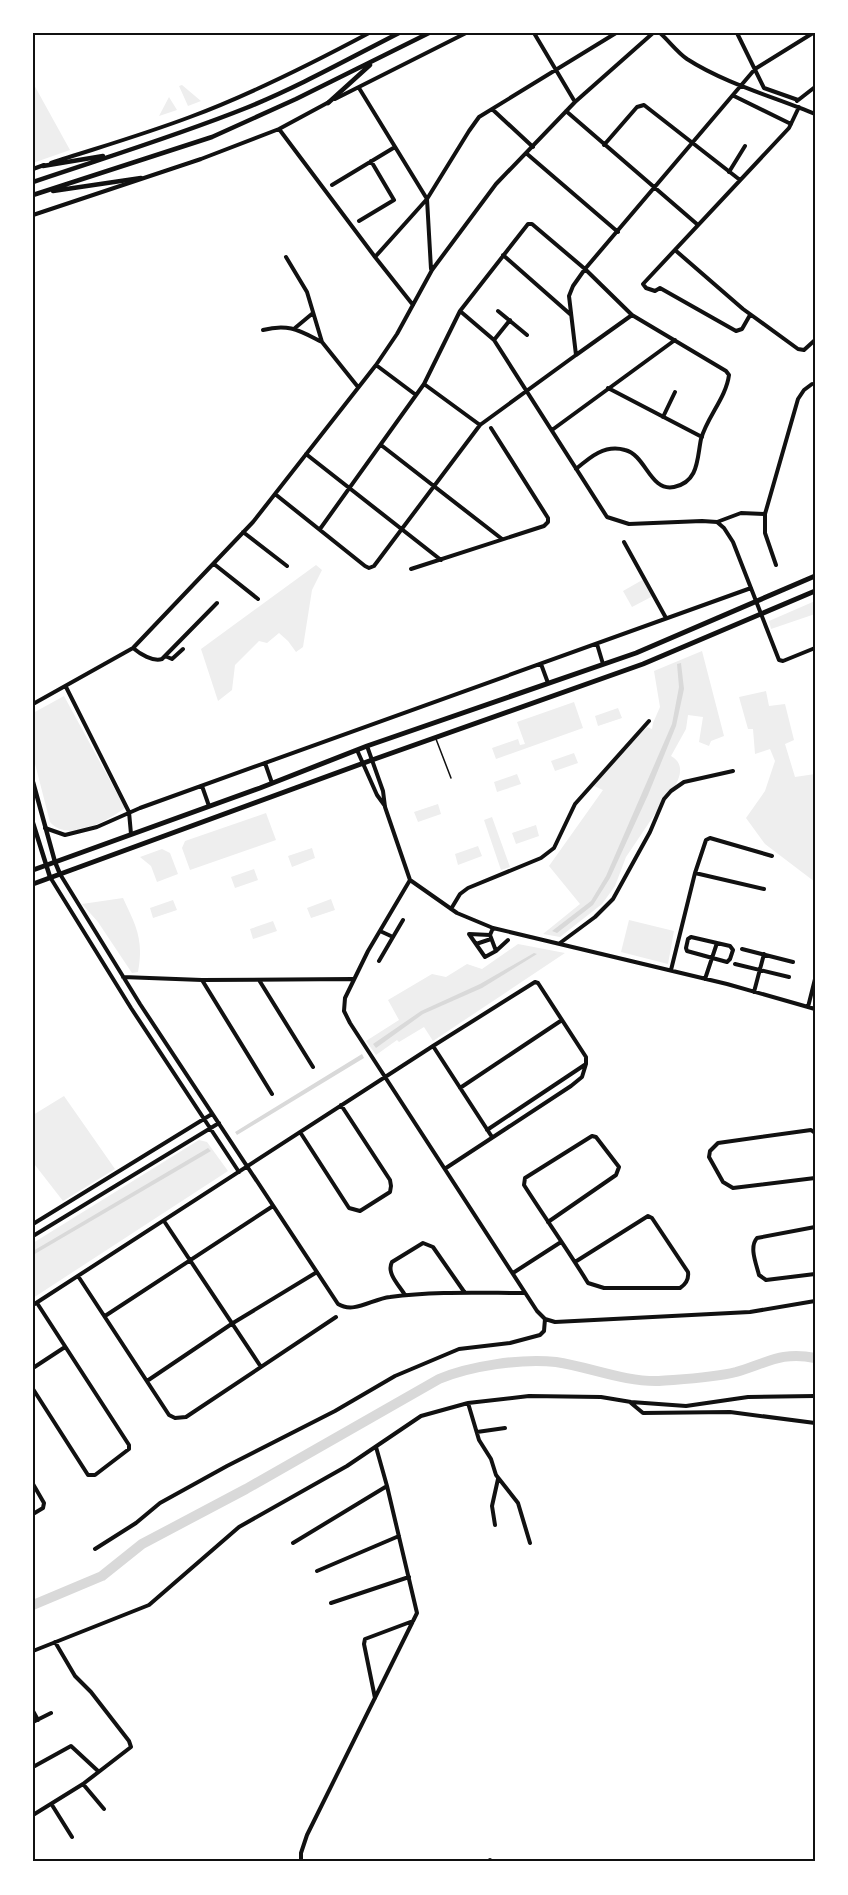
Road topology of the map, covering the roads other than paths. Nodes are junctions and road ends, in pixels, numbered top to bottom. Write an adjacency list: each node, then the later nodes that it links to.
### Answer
1 (369, 33): 38 (street)
2 (392, 33): 12 (street)
3 (399, 33): 12 (street)
4 (429, 33): 13 (street)
5 (466, 33): 18 (street)
6 (534, 33): 15 (street)
7 (616, 33): 15 (street)
8 (653, 33): 21 (street)
9 (660, 33): 16 (street)
10 (737, 33): 14 (street)
11 (813, 33): 14 (street)
12 (381, 42): 36 (street)
13 (378, 58): 22 (street); 46 (street)
14 (755, 69): 16 (street); 20 (street)
15 (555, 72): 21 (street); 25 (street)
16 (743, 86): 19 (street); 23 (street)
17 (815, 87): 20 (street)
18 (359, 88): 22 (street); 33 (street)
19 (734, 96): 28 (street); 30 (street)
20 (798, 100): 23 (street)
21 (575, 102): 26 (street)
22 (328, 103): 29 (street)
23 (792, 105): 24 (street)
24 (799, 107): 27 (street); 28 (street)
25 (492, 109): 34 (street); 48 (street)
26 (566, 111): 31 (street); 34 (street)
27 (815, 114)
28 (791, 124): 42 (street)
29 (279, 129): 41 (street); 56 (street)
30 (692, 143): 31 (street); 40 (street); 45 (street)
31 (604, 145): 45 (street)
32 (745, 146): 40 (street)
33 (395, 147): 37 (street); 48 (street)
34 (532, 147): 35 (street)
35 (526, 153): 52 (street); 58 (street)
36 (117, 154): 38 (street); 43 (street)
37 (371, 161): 44 (street); 50 (street)
38 (43, 166): 39 (street)
39 (33, 169)
40 (729, 172): 42 (street)
41 (141, 178): 46 (street); 49 (street)
42 (740, 180): 51 (street)
43 (33, 182)
44 (332, 184)
45 (654, 187): 51 (street); 52 (street)
46 (42, 192): 47 (street)
47 (33, 195)
48 (428, 199): 56 (street); 58 (street)
49 (33, 215)
50 (359, 221)
51 (698, 225): 53 (street)
52 (618, 232): 57 (street)
53 (675, 250): 65 (street); 65 (street)
54 (503, 255): 57 (street); 60 (street); 63 (street)
55 (286, 257): 62 (street)
56 (375, 257): 59 (street)
57 (585, 269): 63 (street); 64 (street)
58 (432, 270): 59 (street)
59 (413, 305): 75 (street)
60 (460, 311): 70 (street); 76 (street)
61 (498, 311): 66 (street)
62 (314, 314): 67 (street); 73 (street)
63 (571, 315): 74 (street)
64 (632, 315): 71 (street); 74 (street)
65 (750, 315): 72 (street)
66 (510, 320): 69 (street); 70 (street)
67 (295, 328): 68 (street); 73 (street)
68 (264, 330)
69 (527, 335)
70 (494, 340): 80 (street)
71 (675, 340): 79 (street); 87 (street)
72 (815, 340)
73 (322, 342): 78 (street)
74 (576, 355): 80 (street)
75 (376, 365): 78 (street); 82 (street)
76 (424, 384): 82 (street); 84 (street)
77 (812, 384): 94 (street)
78 (358, 387): 89 (street)
79 (609, 388): 83 (street); 86 (street)
80 (526, 390): 84 (street); 86 (street)
81 (675, 392): 83 (street)
82 (417, 395): 88 (street)
83 (663, 417): 87 (street)
84 (480, 425): 91 (street)
85 (491, 428): 99 (street)
86 (551, 430): 90 (street)
87 (702, 437): 90 (street)
88 (381, 445): 91 (street); 92 (street)
89 (306, 454): 92 (street); 93 (street)
90 (576, 469): 95 (street)
91 (434, 485): 97 (street); 99 (street)
92 (349, 489): 96 (street); 97 (street)
93 (275, 494): 96 (street); 98 (street)
94 (765, 514): 95 (street); 104 (street)
95 (717, 522): 107 (street)
96 (320, 529): 97 (street)
97 (401, 529): 101 (street)
98 (243, 532): 102 (street); 103 (street)
99 (502, 540): 101 (street)
100 (624, 542): 113 (street)
101 (441, 560): 105 (street)
102 (214, 564): 109 (street); 115 (street)
103 (287, 566)
104 (776, 566)
105 (411, 569)
106 (815, 576): 110 (main road)
107 (751, 588): 110 (street); 113 (street)
108 (815, 591): 112 (main road)
109 (258, 599)
110 (756, 602): 112 (street); 120 (main road)
111 (217, 603): 118 (street)
112 (762, 615): 116 (street); 125 (main road)
113 (666, 618): 114 (street)
114 (597, 644): 119 (street); 120 (street)
115 (133, 648): 118 (street); 122 (street)
116 (815, 648)
117 (183, 649): 118 (street)
118 (165, 656)
119 (541, 664): 121 (street); 129 (street)
120 (603, 664): 121 (main road)
121 (548, 683): 126 (main road)
122 (66, 687): 123 (street); 138 (street)
123 (33, 704)
124 (649, 721): 152 (street)
125 (435, 738): 128 (main road); 132 (lane)
126 (367, 746): 127 (main road); 128 (street)
127 (357, 750): 130 (street); 134 (main road)
128 (372, 760): 130 (main road); 137 (street)
129 (265, 763): 134 (street); 135 (street)
130 (363, 763): 137 (street); 147 (main road)
131 (733, 771): 161 (street)
132 (451, 778)
133 (33, 782): 140 (street)
134 (272, 783): 136 (main road)
135 (202, 786): 136 (street); 138 (street)
136 (209, 806): 141 (main road)
137 (385, 807): 149 (street)
138 (129, 812): 140 (street); 141 (street)
139 (33, 823): 144 (street)
140 (45, 828): 143 (street)
141 (131, 834): 143 (main road)
142 (772, 856): 146 (street)
143 (55, 862): 144 (main road); 147 (street)
144 (45, 866): 145 (main road); 148 (street)
145 (33, 870)
146 (695, 873): 151 (street); 169 (street)
147 (60, 874): 148 (main road); 171 (street)
148 (50, 878): 150 (main road); 190 (street)
149 (411, 880): 152 (street); 155 (street)
150 (33, 884)
151 (764, 890)
152 (451, 909): 154 (street)
153 (403, 921): 156 (street)
154 (493, 928): 157 (street); 161 (street)
155 (380, 931): 156 (street); 173 (street)
156 (393, 937): 166 (street)
157 (490, 937): 160 (street); 160 (street); 163 (street)
158 (508, 940): 163 (street)
159 (717, 943): 165 (street); 165 (street); 165 (street)
160 (476, 944): 163 (street)
161 (560, 944): 169 (street)
162 (742, 949): 164 (street)
163 (496, 951)
164 (764, 954): 167 (street); 170 (street)
165 (712, 957): 174 (street)
166 (379, 961)
167 (793, 962)
168 (735, 964): 170 (street)
169 (671, 970): 174 (street)
170 (760, 970): 172 (street); 178 (street)
171 (122, 977): 176 (street); 189 (street)
172 (789, 977)
173 (353, 979): 177 (street); 185 (street)
174 (705, 979): 178 (street)
175 (815, 979): 179 (street)
176 (202, 980): 177 (street); 187 (street)
177 (259, 980): 184 (street)
178 (754, 992): 179 (street)
179 (808, 1007): 180 (street)
180 (815, 1009)
181 (562, 1020): 182 (street); 183 (street); 186 (street)
182 (433, 1046): 185 (street); 186 (street)
183 (586, 1064): 193 (street); 196 (street)
184 (313, 1067)
185 (385, 1077): 188 (street); 198 (street)
186 (460, 1088): 193 (street)
187 (272, 1094)
188 (341, 1105): 194 (street); 194 (street)
189 (212, 1114): 190 (street); 191 (street)
190 (204, 1118): 192 (street); 204 (street)
191 (219, 1123): 192 (street); 197 (street)
192 (210, 1128): 199 (street); 206 (street)
193 (488, 1130): 196 (street)
194 (300, 1132): 197 (street)
195 (815, 1133): 200 (street)
196 (492, 1137): 198 (street)
197 (247, 1167): 199 (street); 201 (street)
198 (446, 1168): 211 (street)
199 (238, 1172): 202 (street)
200 (815, 1178)
201 (273, 1206): 208 (street); 210 (street)
202 (164, 1221): 208 (street); 213 (street)
203 (548, 1222): 203 (street); 207 (street)
204 (33, 1224)
205 (815, 1227): 212 (street)
206 (33, 1236)
207 (561, 1242): 209 (street); 211 (street)
208 (191, 1259): 219 (street); 222 (street)
209 (575, 1262): 209 (street)
210 (317, 1272): 216 (street); 222 (street)
211 (513, 1273): 215 (street)
212 (815, 1274)
213 (78, 1276): 218 (street); 219 (street)
214 (465, 1293): 215 (street); 216 (street); 216 (street)
215 (526, 1293): 221 (street)
216 (405, 1295)
217 (815, 1301): 221 (street)
218 (35, 1304): 223 (street)
219 (105, 1316): 226 (street)
220 (336, 1317): 224 (street)
221 (545, 1319): 243 (street)
222 (233, 1323): 224 (street); 226 (street)
223 (65, 1347): 225 (street); 227 (street)
224 (261, 1367): 226 (street)
225 (33, 1368)
226 (147, 1381)
227 (33, 1389)
228 (815, 1396): 229 (street)
229 (631, 1402): 230 (street); 231 (street)
230 (468, 1403): 233 (street); 234 (street)
231 (815, 1422)
232 (505, 1428): 233 (street)
233 (477, 1432): 235 (street)
234 (376, 1447): 237 (street); 248 (street)
235 (498, 1478): 239 (street); 241 (street)
236 (33, 1484): 238 (street)
237 (387, 1486): 240 (street); 242 (street)
238 (33, 1514)
239 (495, 1525)
240 (399, 1536): 244 (street); 245 (street)
241 (530, 1543)
242 (293, 1544)
243 (95, 1550)
244 (317, 1571)
245 (410, 1577): 246 (street); 247 (street)
246 (331, 1603)
247 (414, 1620): 250 (street); 250 (street)
248 (55, 1642): 249 (street); 256 (street)
249 (33, 1651)
250 (376, 1698): 262 (street)
251 (33, 1711): 253 (street)
252 (51, 1713): 253 (street)
253 (38, 1719): 254 (street)
254 (33, 1722)
255 (33, 1767): 256 (street)
256 (98, 1771): 257 (street)
257 (83, 1784): 258 (street); 259 (street)
258 (52, 1805): 260 (street); 261 (street)
259 (104, 1809)
260 (33, 1815)
261 (72, 1838)
262 (301, 1862)

